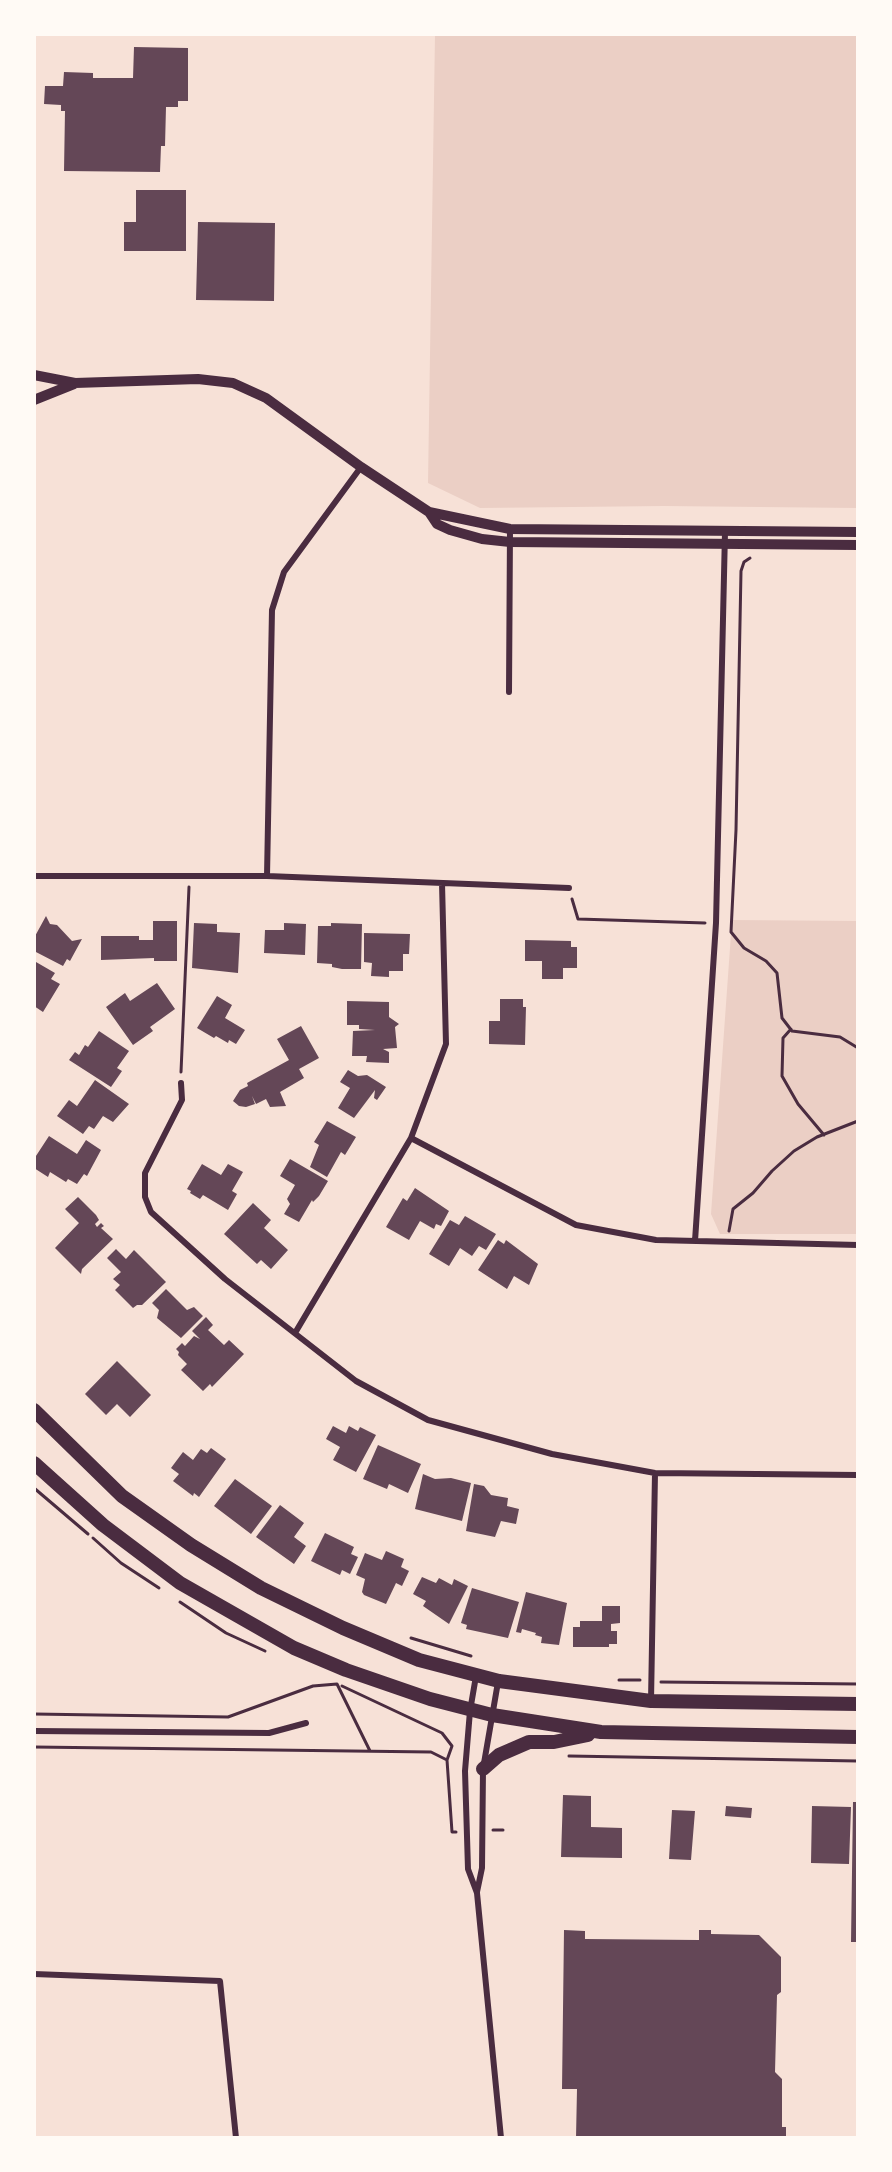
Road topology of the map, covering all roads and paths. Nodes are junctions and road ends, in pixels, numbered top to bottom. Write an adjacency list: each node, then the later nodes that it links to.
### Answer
1 (34, 375): 2 (street)
2 (75, 383): 3 (street); 4 (street)
3 (34, 400)
4 (361, 467): 5 (street); 16 (street)
5 (429, 512): 6 (street); 9 (street)
6 (510, 529): 7 (street); 9 (street)
7 (725, 532): 8 (street); 10 (street)
8 (858, 532)
9 (510, 542): 10 (street); 13 (street)
10 (725, 544): 11 (street); 19 (street)
11 (858, 545)
12 (753, 556): 20 (path)
13 (508, 692)
14 (34, 876): 15 (street)
15 (190, 876): 16 (street); 22 (path)
16 (267, 876): 17 (street)
17 (442, 883): 18 (street); 25 (street)
18 (569, 888): 19 (path)
19 (716, 923): 26 (street)
20 (791, 1029): 21 (path); 24 (path)
21 (858, 1048)
22 (181, 1083): 29 (street)
23 (858, 1121): 24 (path)
24 (824, 1135): 27 (path)
25 (411, 1138): 26 (street); 29 (street)
26 (695, 1241): 27 (street)
27 (729, 1242): 28 (street)
28 (858, 1245)
29 (295, 1334): 32 (street)
30 (37, 1418): 40 (main road)
31 (34, 1463): 49 (main road)
32 (655, 1473): 33 (street); 44 (street)
33 (858, 1475)
34 (34, 1488): 35 (path)
35 (159, 1588)
36 (178, 1601): 38 (path)
37 (400, 1635): 39 (path)
38 (266, 1651)
39 (478, 1658)
40 (476, 1676): 43 (main road); 49 (street)
41 (327, 1679): 45 (path)
42 (609, 1679): 44 (path)
43 (499, 1681): 47 (main road); 51 (street)
44 (652, 1682): 46 (path); 47 (street)
45 (337, 1684): 50 (path); 56 (path); 59 (path)
46 (858, 1684)
47 (651, 1701): 48 (main road)
48 (858, 1704)
49 (470, 1711): 51 (main road); 65 (street)
50 (34, 1714)
51 (492, 1715): 54 (main road); 63 (street)
52 (306, 1723): 53 (street)
53 (34, 1731)
54 (601, 1732): 57 (main road); 63 (main road)
55 (452, 1734): 56 (path)
56 (445, 1737): 61 (path)
57 (858, 1737)
58 (34, 1747): 59 (path)
59 (370, 1751): 61 (path)
60 (567, 1756): 62 (path)
61 (447, 1760): 64 (path)
62 (858, 1761)
63 (483, 1769): 65 (street)
64 (452, 1832)
65 (477, 1893): 68 (street)
66 (34, 1974): 67 (street)
67 (236, 2138)
68 (501, 2138)

